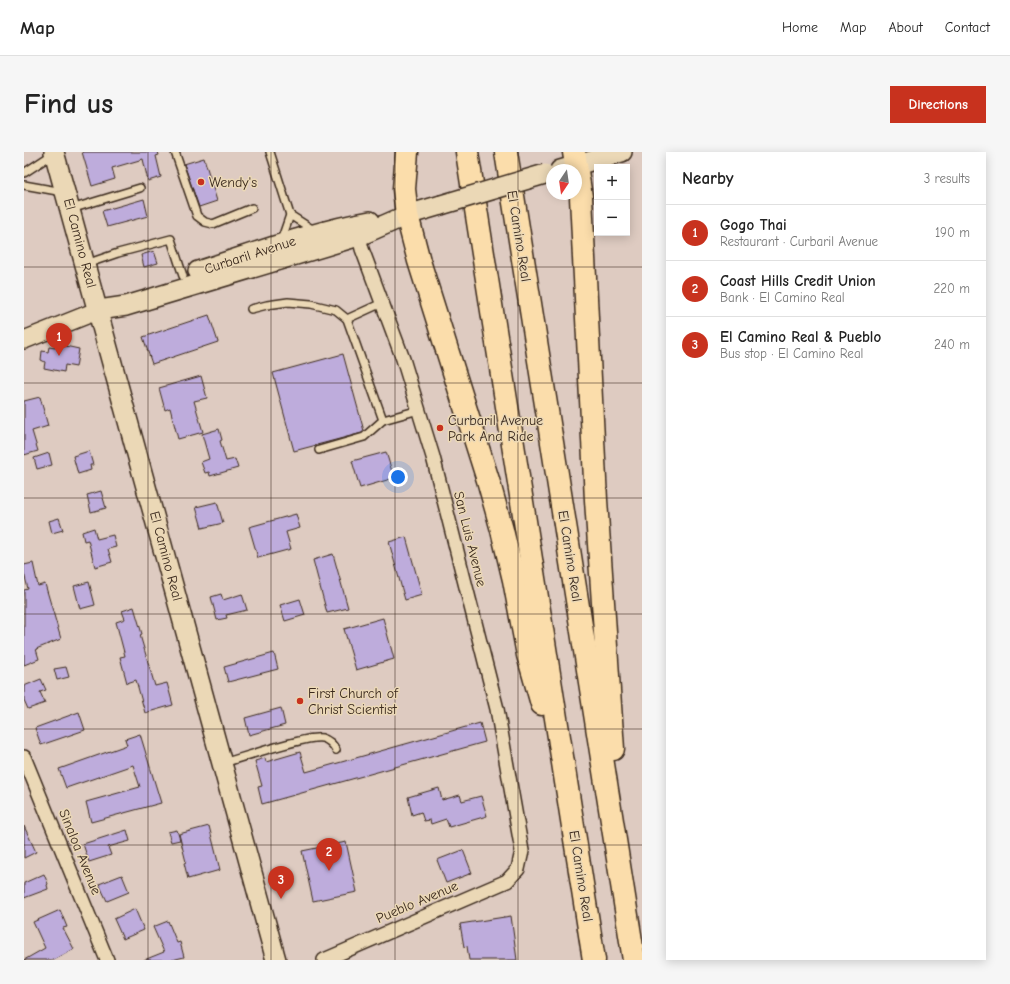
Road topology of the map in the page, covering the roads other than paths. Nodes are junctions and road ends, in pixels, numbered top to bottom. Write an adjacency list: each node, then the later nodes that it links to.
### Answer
1 (54, 152): 9 (lane); 14 (main road, El Camino Real)
2 (175, 152): 15 (lane)
3 (270, 152): 16 (lane)
4 (407, 152): 17 (highway)
5 (467, 152): 34 (highway, El Camino Real)
6 (506, 152): 36 (highway, El Camino Real)
7 (622, 152): 8 (main road, Curbaril Avenue)
8 (574, 164)
9 (24, 172)
10 (546, 172): 17 (main road, Curbaril Avenue, bridge)
11 (24, 185): 14 (lane)
12 (140, 188): 14 (lane)
13 (581, 200): 36 (highway)
14 (68, 201): 21 (main road, El Camino Real)
15 (252, 208)
16 (290, 215): 19 (lane); 20 (lane)
17 (407, 215): 18 (main road, Curbaril Avenue); 34 (highway)
18 (357, 230): 19 (main road, Curbaril Avenue); 23 (street, San Luis Avenue); 25 (main road, Curbaril Avenue)
19 (318, 234): 20 (main road, Curbaril Avenue)
20 (280, 245): 22 (main road, Curbaril Avenue)
21 (86, 264): 22 (lane); 25 (main road, El Camino Real)
22 (183, 276): 25 (main road, Curbaril Avenue)
23 (382, 303): 26 (lane); 28 (street, San Luis Avenue)
24 (251, 309): 26 (lane)
25 (99, 310): 27 (street, Curbaril Avenue); 33 (main road, El Camino Real)
26 (347, 319): 29 (lane)
27 (24, 340)
28 (419, 410): 29 (lane); 35 (street, San Luis Avenue)
29 (383, 420): 30 (lane)
30 (319, 450)
31 (336, 750): 33 (lane)
32 (24, 757): 37 (street, Sinaloa Avenue)
33 (223, 764): 38 (main road, El Camino Real)
34 (568, 795): 40 (highway, El Camino Real)
35 (518, 869): 39 (street, Pueblo Avenue)
36 (622, 886): 41 (highway, El Camino Real)
37 (107, 960)
38 (276, 960)
39 (324, 960)
40 (594, 960)
41 (634, 960)

